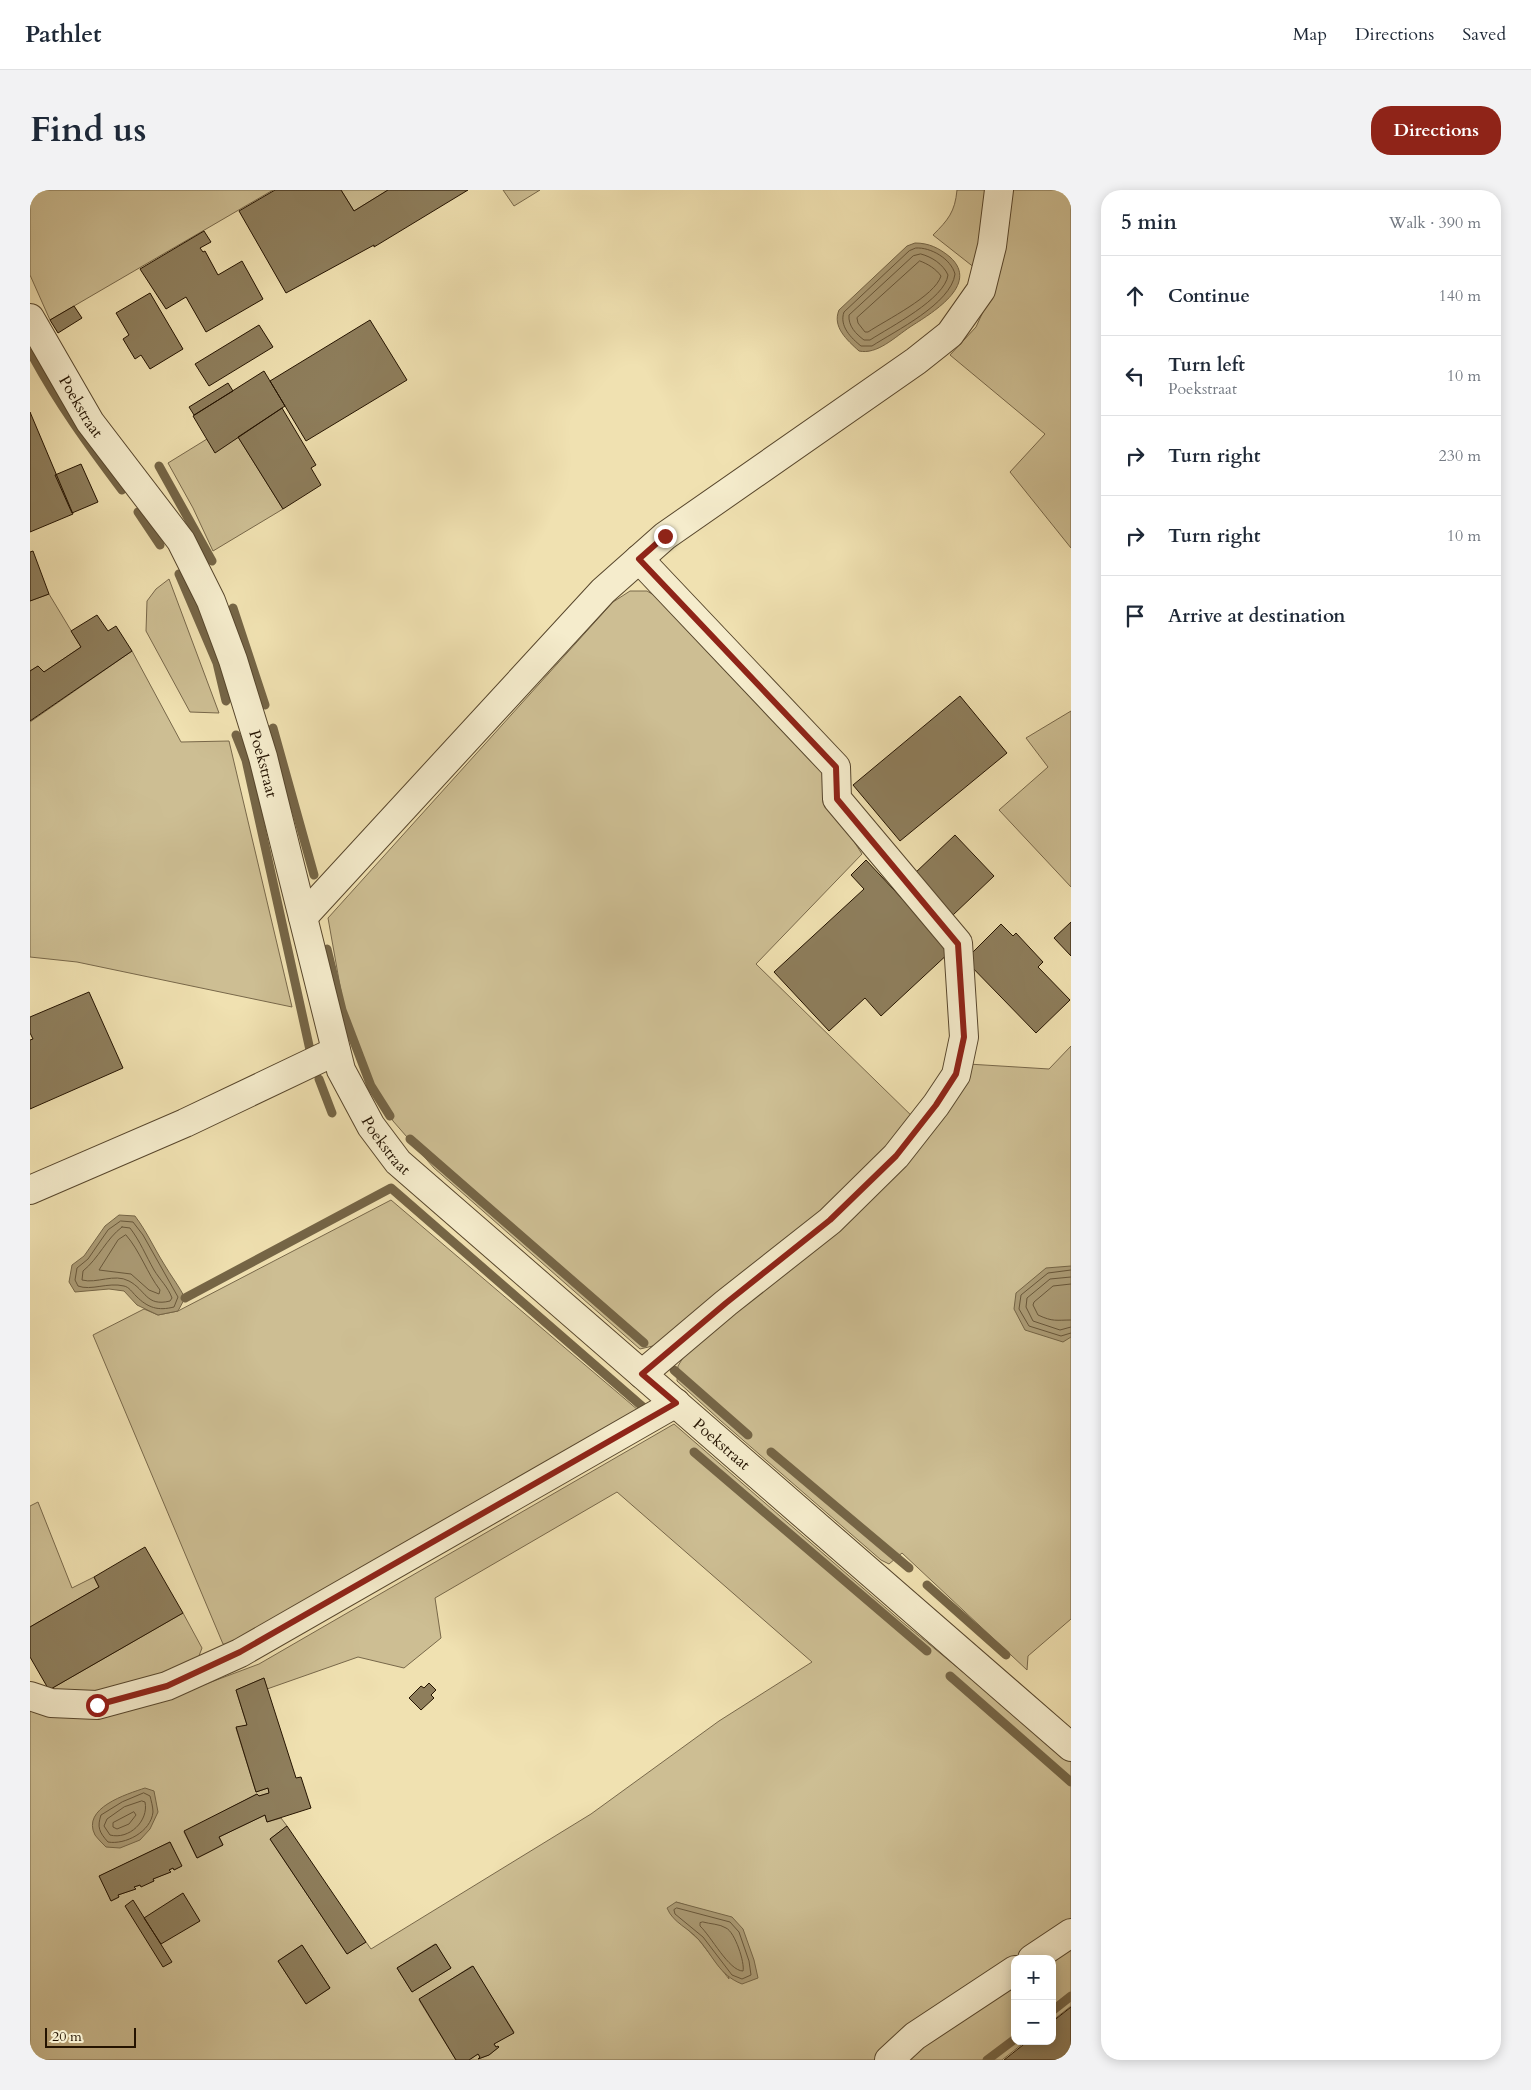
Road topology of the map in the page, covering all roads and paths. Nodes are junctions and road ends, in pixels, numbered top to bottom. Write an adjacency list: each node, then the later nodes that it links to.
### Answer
1 (999, 190): 3 (street)
2 (30, 318): 4 (street, Poekstraat)
3 (639, 559): 4 (street); 7 (street)
4 (303, 917): 5 (street, Poekstraat)
5 (336, 1051): 6 (street); 7 (street, Poekstraat)
6 (30, 1190)
7 (642, 1374): 8 (street, Poekstraat)
8 (676, 1403): 9 (street); 10 (street, Poekstraat)
9 (30, 1696)
10 (1071, 1747)
11 (1071, 1933): 12 (street)
12 (1038, 1955)
13 (1011, 1973): 14 (street)
14 (889, 2060)

